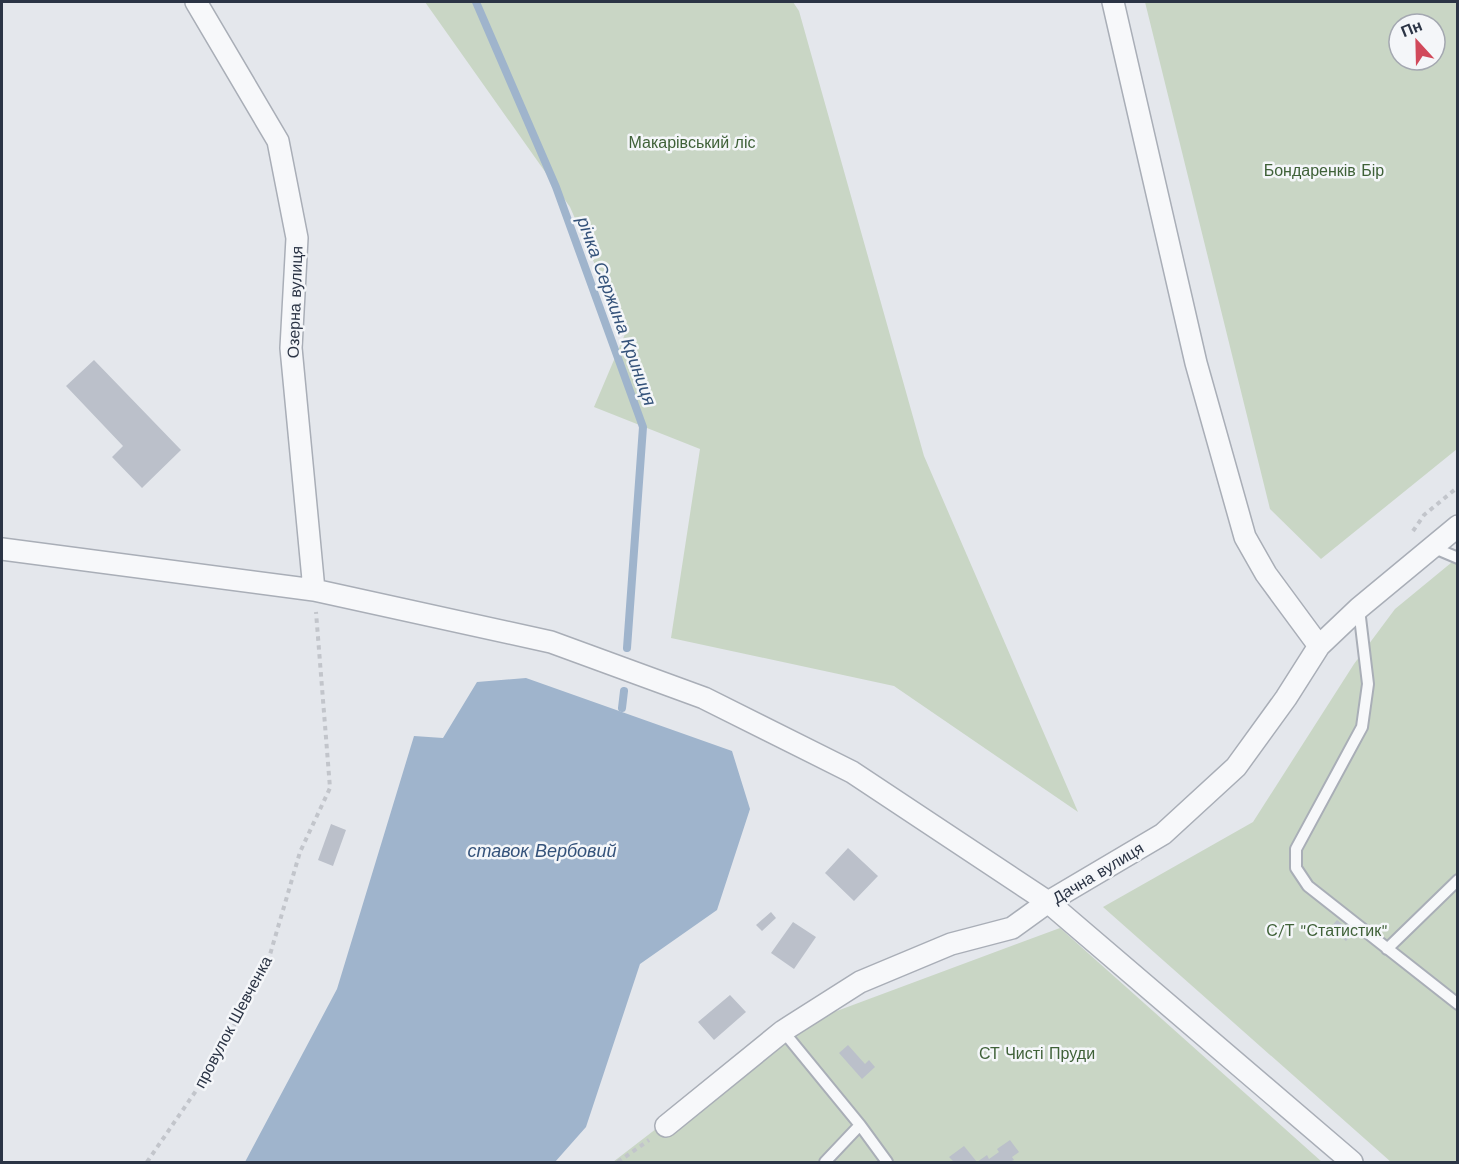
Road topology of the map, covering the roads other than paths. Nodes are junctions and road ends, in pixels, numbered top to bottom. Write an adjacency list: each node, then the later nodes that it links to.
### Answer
1 (196, 2): 7 (street, Озерна вулиця)
2 (1113, 2): 9 (street)
3 (1458, 526): 4 (street, Дачна вулиця)
4 (1432, 547): 6 (lane); 8 (street, Дачна вулиця)
5 (2, 549): 7 (street)
6 (1458, 558)
7 (314, 590): 11 (street)
8 (1359, 608): 9 (street, Дачна вулиця); 12 (lane)
9 (1319, 646): 11 (street, Дачна вулиця)
10 (1458, 880): 12 (lane)
11 (1048, 902): 14 (street, Дачна вулиця); 19 (street)
12 (1387, 949): 13 (lane)
13 (1458, 1005)
14 (783, 1031): 15 (lane); 16 (street, Дачна вулиця)
15 (860, 1125): 17 (lane); 18 (lane)
16 (666, 1126)
17 (825, 1162)
18 (887, 1162)
19 (1352, 1162)

